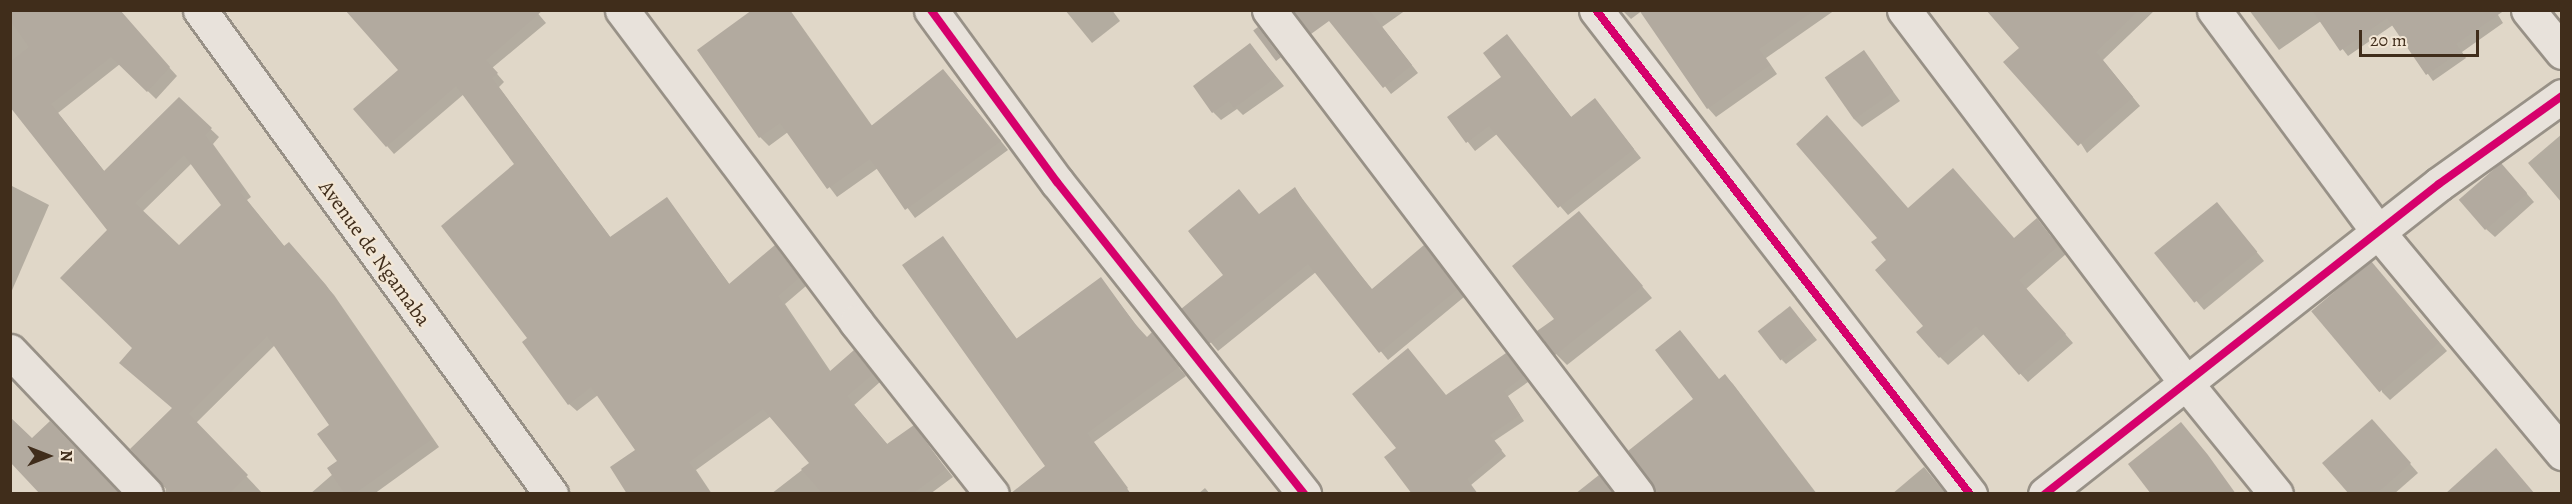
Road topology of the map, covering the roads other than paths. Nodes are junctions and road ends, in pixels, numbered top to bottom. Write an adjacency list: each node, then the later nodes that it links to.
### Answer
1 (200, 10): 16 (street, Avenue de Ngamaba)
2 (622, 10): 17 (street)
3 (931, 10): 18 (street)
4 (1269, 10): 19 (street)
5 (1596, 10): 20 (street)
6 (1904, 10): 13 (street)
7 (2214, 10): 11 (street)
8 (2528, 10): 9 (street)
9 (2562, 52)
10 (2562, 96): 11 (street)
11 (2378, 232): 13 (street); 14 (street)
12 (10, 351): 15 (street)
13 (2186, 382): 21 (street); 22 (street)
14 (2562, 453)
15 (146, 494)
16 (551, 494)
17 (992, 494)
18 (1304, 494)
19 (1637, 494)
20 (1970, 494)
21 (2045, 494)
22 (2276, 494)

